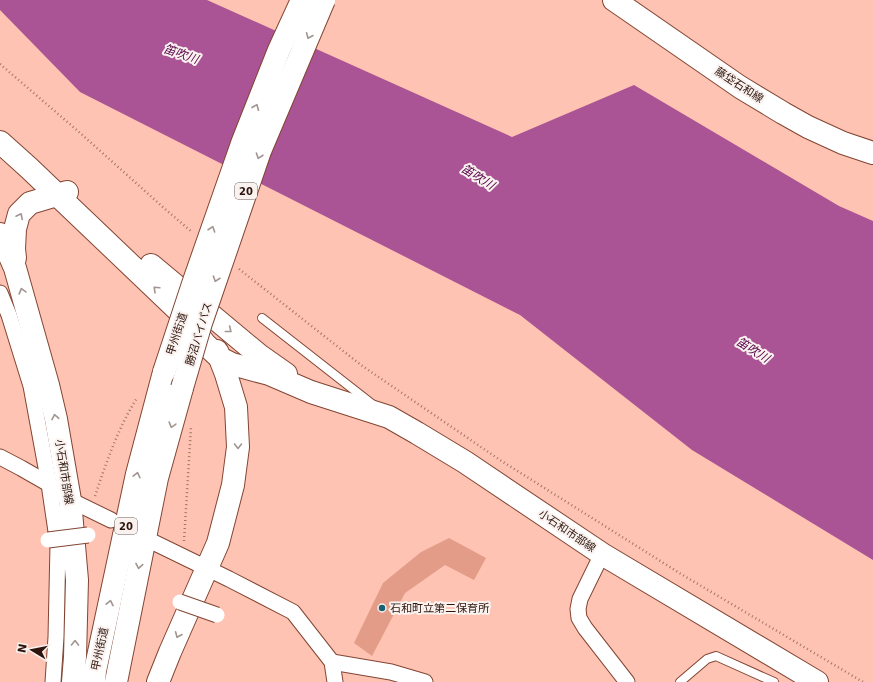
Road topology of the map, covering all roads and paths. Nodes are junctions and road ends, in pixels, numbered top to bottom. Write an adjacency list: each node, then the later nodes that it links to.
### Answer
1 (302, 0): 39 (main road, 甲州街道 / 20, one-way to 1, bridge)
2 (324, 0): 40 (main road, 勝沼バイパス / 20, one-way to 40, bridge)
3 (614, 0): 7 (main road, 藤垈石和線)
4 (0, 64): 9 (path)
5 (0, 127): 8 (main road, 小石和市部線)
6 (0, 142): 8 (main road, 小石和市部線)
7 (873, 153)
8 (62, 193): 12 (main road, 小石和市部線, one-way to 8); 13 (main road, 小石和市部線); 16 (main road, 小石和市部線, one-way to 8)
9 (193, 232)
10 (0, 234): 12 (main road, 小石和市部線)
11 (236, 267): 48 (path)
12 (15, 268): 25 (main road, 小石和市部線, one-way to 12)
13 (166, 279): 16 (main road, 小石和市部線); 18 (main road, 小石和市部線, one-way to 18)
14 (0, 292): 24 (street)
15 (262, 318): 21 (lane)
16 (220, 358): 17 (main road, 小石和市部線); 20 (main road, 小石和市部線)
17 (269, 374): 18 (main road, 小石和市部線); 20 (main road)
18 (312, 392): 21 (main road, 小石和市部線)
19 (137, 398): 26 (path)
20 (236, 407): 33 (main road, 小石和市部線, one-way to 33)
21 (389, 417): 31 (main road, 小石和市部線)
22 (192, 424): 32 (path)
23 (0, 458): 24 (street)
24 (50, 484): 25 (street); 37 (street)
25 (70, 500): 26 (street); 38 (main road, 小石和市部線, one-way to 25)
26 (90, 509): 27 (street)
27 (111, 520)
28 (88, 535): 29 (street, bridge)
29 (48, 540)
30 (153, 542): 32 (street)
31 (602, 554): 44 (street); 47 (main road, 小石和市部線)
32 (183, 557): 33 (street)
33 (207, 568): 36 (street); 41 (main road, 小石和市部線, one-way to 41)
34 (180, 602): 35 (street, bridge)
35 (216, 614)
36 (332, 662): 42 (street); 43 (street)
37 (54, 682)
38 (73, 682)
39 (94, 682)
40 (116, 682)
41 (158, 682)
42 (335, 682)
43 (425, 682)
44 (627, 682)
45 (680, 682): 46 (lane)
46 (774, 682)
47 (817, 682)
48 (863, 682)

